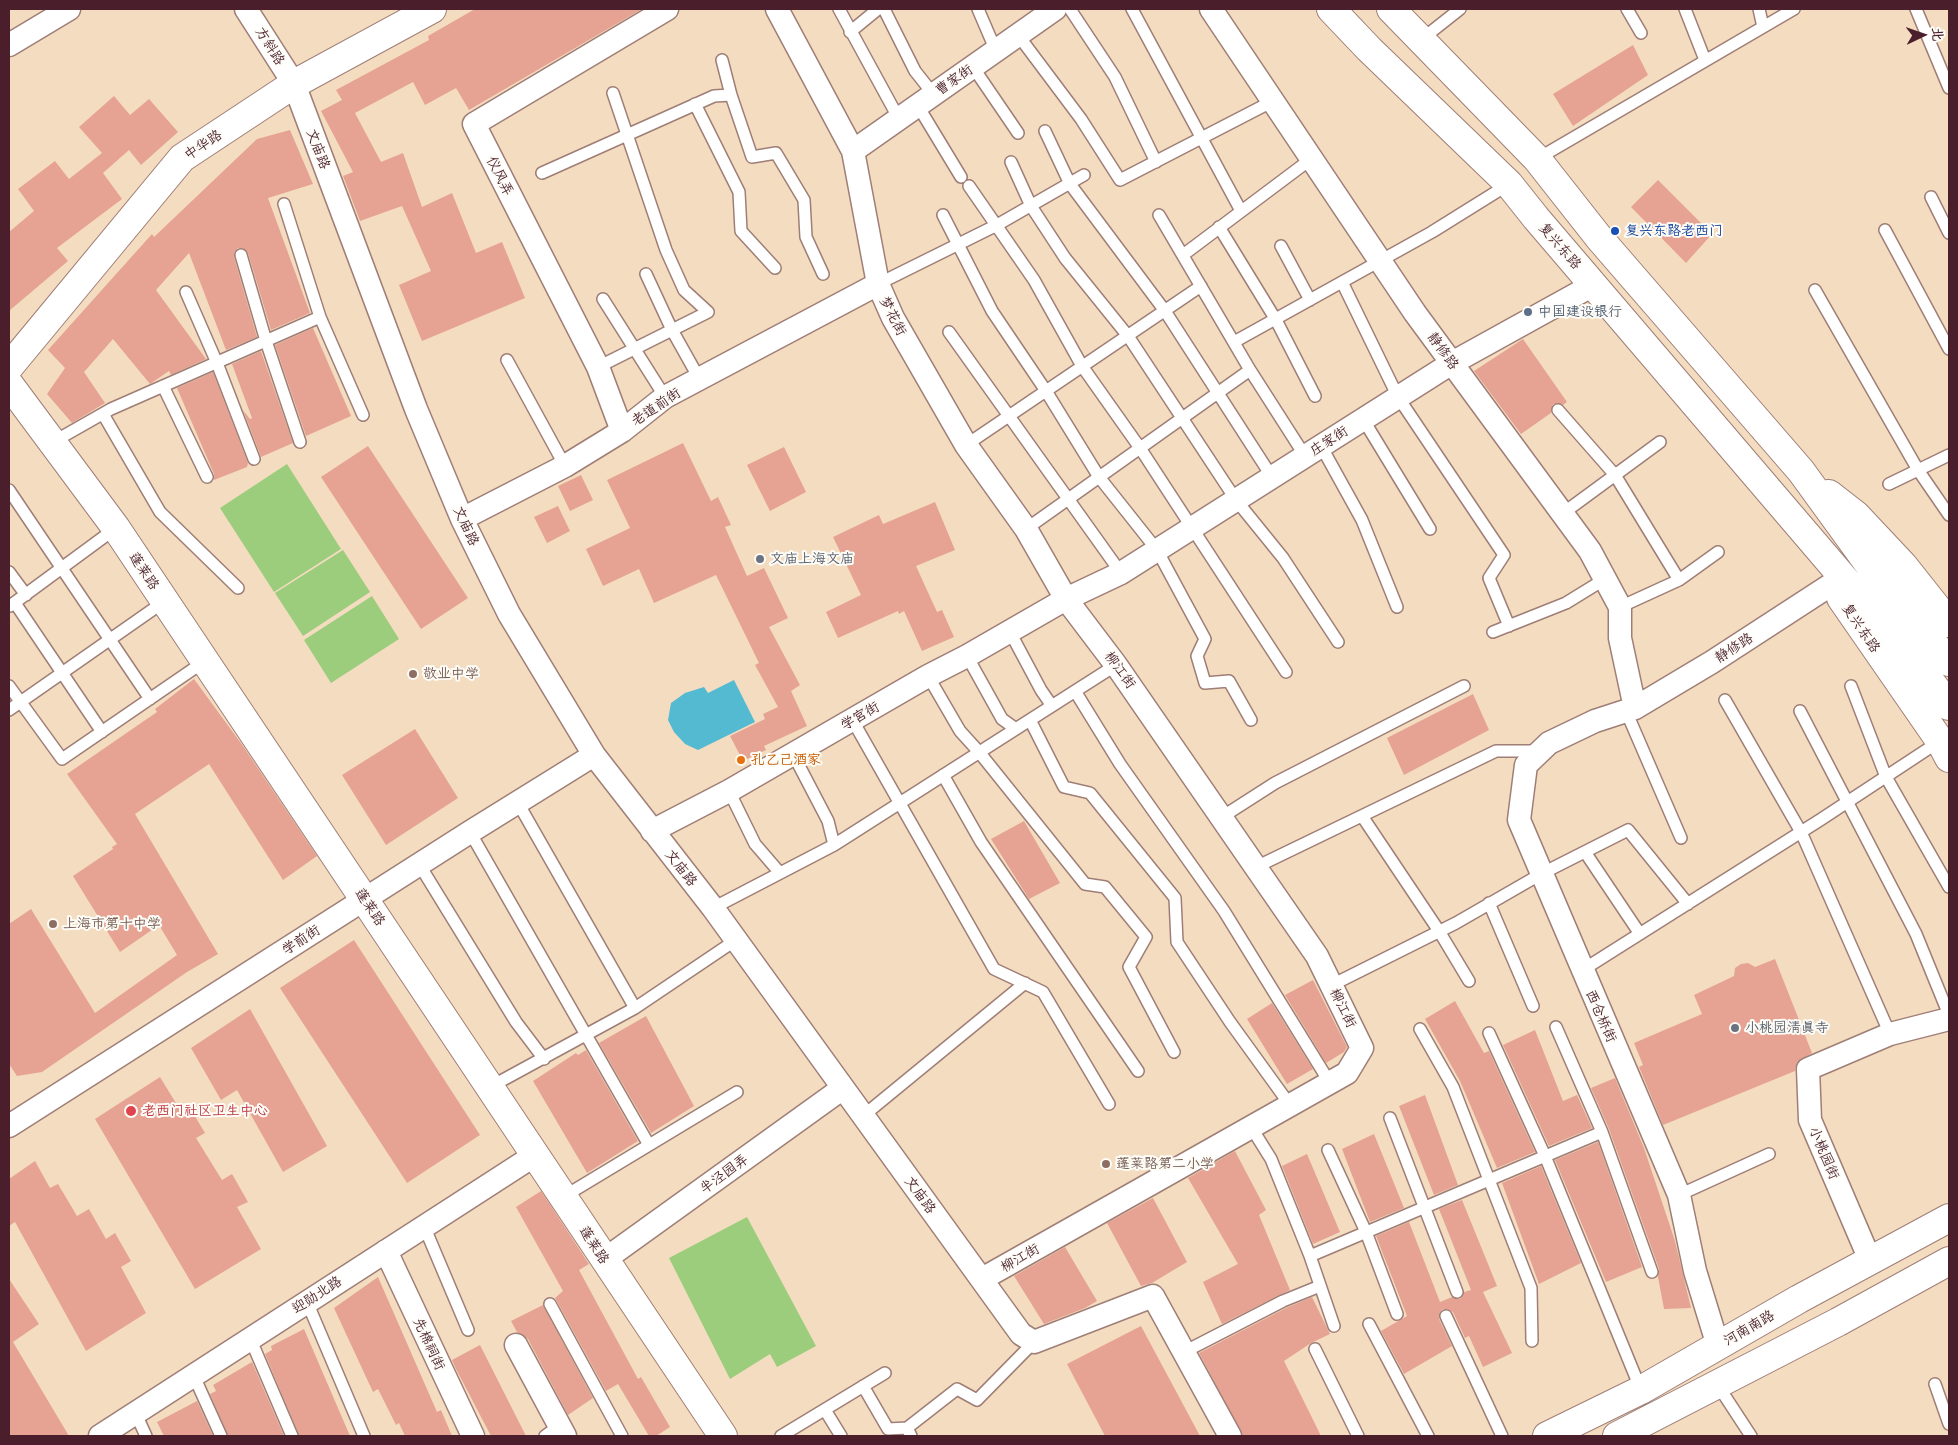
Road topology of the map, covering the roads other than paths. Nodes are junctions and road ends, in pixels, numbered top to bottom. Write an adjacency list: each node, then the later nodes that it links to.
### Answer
1 (69, 9): 27 (street)
2 (246, 9): 32 (street, 方斜路)
3 (432, 9): 32 (main road, 中华路)
4 (666, 9): 96 (street, 仪风弄)
5 (777, 9): 44 (street, 梦花街)
6 (839, 9): 23 (lane)
7 (878, 9): 23 (lane)
8 (884, 9): 36 (lane)
9 (978, 9): 28 (lane)
10 (1055, 9): 25 (street, 曹家街)
11 (1070, 9): 48 (lane)
12 (1132, 9): 43 (lane)
13 (1211, 9): 37 (street, 静修路)
14 (1331, 9): 53 (main road, 复兴东路)
15 (1391, 9): 26 (main road)
16 (1460, 9): 26 (lane)
17 (1627, 9): 24 (lane)
18 (1685, 9): 30 (lane)
19 (1759, 9): 22 (lane)
20 (1794, 9): 22 (lane)
21 (1916, 9): 33 (lane)
22 (1763, 27): 30 (lane)
23 (850, 32): 39 (lane)
24 (1641, 33)
25 (1018, 34): 28 (street, 曹家街); 48 (lane)
26 (1422, 39): 46 (main road)
27 (9, 45)
28 (996, 51): 31 (street, 曹家街)
29 (722, 60): 35 (lane)
30 (1706, 60): 46 (lane)
31 (972, 67): 36 (street, 曹家街); 41 (lane)
32 (294, 84): 95 (main road, 中华路); 135 (street, 文庙路)
33 (1949, 88)
34 (613, 93): 42 (lane)
35 (731, 96): 38 (lane); 72 (lane)
36 (926, 100): 39 (street, 曹家街); 51 (lane)
37 (1273, 101): 43 (lane); 45 (street, 静修路)
38 (695, 104): 42 (lane); 70 (lane)
39 (899, 119): 44 (street, 曹家街)
40 (1045, 132): 52 (lane)
41 (1018, 133)
42 (626, 134): 49 (lane); 84 (lane)
43 (1201, 138): 48 (lane); 58 (lane)
44 (853, 151): 74 (street, 梦花街)
45 (1311, 159): 58 (lane); 69 (street, 静修路)
46 (1537, 159): 123 (main road)
47 (1011, 162): 57 (lane)
48 (1156, 162)
49 (542, 173)
50 (1084, 175): 52 (lane)
51 (961, 177)
52 (1070, 184): 57 (lane); 81 (lane)
53 (1509, 184): 69 (lane); 75 (main road, 复兴东路)
54 (968, 186): 61 (lane)
55 (1931, 197): 64 (lane)
56 (284, 204): 82 (lane)
57 (1031, 206): 61 (lane); 86 (lane)
58 (1241, 211): 62 (lane)
59 (943, 215): 65 (lane)
60 (1159, 215): 68 (lane)
61 (997, 225): 65 (lane); 94 (lane)
62 (1219, 227): 68 (lane); 83 (lane)
63 (1886, 230): 89 (lane)
64 (1949, 232)
65 (958, 244): 74 (lane); 101 (lane)
66 (1281, 246): 80 (lane)
67 (241, 255): 87 (lane)
68 (1182, 255): 76 (lane)
69 (1380, 260): 73 (lane); 93 (street, 静修路)
70 (775, 268)
71 (646, 274): 84 (lane)
72 (823, 274)
73 (1342, 282): 80 (lane); 105 (lane)
74 (878, 284): 98 (street, 老道前街); 116 (street, 梦花街)
75 (1593, 285): 93 (street, 庄家街); 130 (main road, 复兴东路)
76 (1202, 286): 81 (lane); 88 (lane)
77 (1815, 290): 122 (lane)
78 (186, 292): 92 (lane)
79 (603, 299): 90 (lane)
80 (1310, 300): 83 (lane)
81 (1165, 311): 86 (lane); 102 (lane)
82 (320, 317): 87 (lane); 108 (lane)
83 (1276, 320): 88 (lane); 103 (lane)
84 (672, 330): 90 (lane); 98 (lane)
85 (949, 332): 109 (lane)
86 (1128, 336): 94 (lane); 110 (lane)
87 (266, 341): 92 (lane); 113 (lane)
88 (1234, 342): 97 (lane)
89 (1949, 348)
90 (634, 349): 96 (lane); 104 (lane)
91 (507, 360): 121 (lane)
92 (217, 363): 100 (lane); 120 (lane)
93 (1452, 363): 105 (street, 庄家街); 133 (street, 静修路)
94 (1082, 366): 101 (lane); 117 (lane)
95 (9, 367)
96 (598, 367): 112 (street, 仪风弄)
97 (1250, 370): 102 (lane); 118 (lane)
98 (700, 380): 104 (street, 老道前街)
99 (9, 384): 115 (main road, 蓬莱路)
100 (163, 386): 107 (lane); 125 (lane)
101 (1046, 391): 109 (lane); 126 (lane)
102 (1219, 392): 110 (lane); 127 (lane)
103 (1315, 396)
104 (665, 397): 112 (street, 老道前街)
105 (1398, 397): 111 (street, 庄家街); 158 (lane)
106 (1558, 410): 124 (lane)
107 (103, 414): 115 (lane); 149 (lane)
108 (363, 415)
109 (1010, 415): 116 (lane); 131 (lane)
110 (1182, 418): 117 (lane); 132 (lane)
111 (1363, 419): 118 (street, 庄家街); 139 (lane)
112 (622, 431): 121 (street, 老道前街)
113 (300, 442)
114 (1660, 442): 124 (lane)
115 (52, 443): 137 (main road, 蓬莱路)
116 (966, 445): 138 (street, 梦花街)
117 (1140, 448): 126 (lane); 136 (lane)
118 (1313, 451): 127 (street, 庄家街); 155 (lane)
119 (1949, 455): 122 (lane)
120 (254, 459)
121 (565, 466): 135 (street, 老道前街)
122 (1918, 470): 128 (lane); 134 (lane)
123 (1801, 471): 142 (main road); 165 (main road)
124 (1615, 475): 133 (lane); 147 (lane)
125 (207, 477)
126 (1099, 477): 131 (lane); 140 (lane)
127 (1272, 477): 132 (street, 庄家街)
128 (1889, 484)
129 (9, 490): 143 (lane)
130 (1774, 496): 148 (main road, 复兴东路); 178 (main road, 复兴东路)
131 (1068, 499): 138 (lane); 145 (lane)
132 (1236, 500): 136 (street, 庄家街); 162 (lane)
133 (1562, 514): 146 (street, 静修路)
134 (1949, 515)
135 (462, 519): 192 (street, 文庙路)
136 (1193, 527): 140 (street, 庄家街); 167 (lane)
137 (116, 528): 143 (lane); 152 (main road, 蓬莱路)
138 (1026, 529): 151 (street, 梦花街)
139 (1430, 529)
140 (1157, 550): 145 (street, 庄家街); 183 (lane)
141 (1718, 552): 147 (lane)
142 (1903, 565): 153 (street); 157 (main road)
143 (62, 568): 150 (lane); 161 (lane)
144 (9, 572): 150 (lane)
145 (1121, 573): 151 (street, 庄家街)
146 (1605, 579): 156 (street, 静修路); 158 (lane)
147 (1679, 580): 156 (lane)
148 (1832, 584): 180 (street, 静修路); 188 (main road, 复兴东路)
149 (238, 588)
150 (26, 595): 154 (lane)
151 (1066, 599): 159 (street, 学宫街); 166 (street, 柳江街)
152 (165, 601): 161 (lane); 164 (main road, 蓬莱路)
153 (1949, 603)
154 (12, 605): 168 (lane)
155 (1398, 607)
156 (1620, 607): 180 (street, 静修路)
157 (1949, 624)
158 (1509, 626): 160 (lane)
159 (1010, 632): 163 (street, 学宫街); 177 (lane)
160 (1493, 632)
161 (110, 640): 168 (lane); 174 (lane)
162 (1338, 642)
163 (967, 656): 169 (street, 学宫街); 186 (lane)
164 (204, 661): 174 (lane); 212 (main road, 蓬莱路)
165 (1949, 662)
166 (1116, 665): 173 (lane); 200 (street, 柳江街)
167 (1286, 672)
168 (62, 673): 176 (lane); 187 (lane)
169 (928, 676): 184 (street, 学宫街); 189 (lane)
170 (9, 686): 176 (lane)
171 (1464, 686): 200 (lane)
172 (1850, 686): 194 (lane)
173 (1075, 692): 177 (lane); 235 (lane)
174 (150, 699): 187 (lane)
175 (1725, 700): 203 (lane)
176 (20, 702): 179 (lane); 187 (lane)
177 (1052, 706): 182 (lane)
178 (1949, 706)
179 (9, 710)
180 (1630, 710): 185 (street, 静修路); 204 (lane)
181 (1800, 711): 197 (lane)
182 (1030, 720): 186 (lane); 240 (lane)
183 (1251, 720)
184 (853, 721): 191 (street, 学宫街); 198 (lane)
185 (1595, 721): 190 (street, 西仓桥街)
186 (1016, 729): 189 (lane)
187 (102, 732)
188 (1945, 750): 194 (lane)
189 (979, 752): 193 (lane); 232 (lane)
190 (1540, 752): 199 (lane); 210 (street, 西仓桥街)
191 (793, 754): 195 (street, 学宫街); 205 (lane)
192 (594, 755): 196 (street, 学前街); 201 (street, 文庙路)
193 (944, 775): 198 (lane); 234 (lane)
194 (1886, 777): 197 (lane); 211 (lane)
195 (729, 791): 201 (street, 学宫街); 209 (lane)
196 (518, 802): 202 (street, 学前街); 224 (lane)
197 (1848, 802): 203 (lane); 225 (lane)
198 (899, 804): 205 (lane); 221 (lane)
199 (1362, 816): 208 (lane); 216 (lane)
200 (1222, 817): 208 (street, 柳江街)
201 (652, 831): 215 (street, 文庙路)
202 (470, 832): 207 (street, 学前街); 230 (lane)
203 (1801, 832): 214 (lane); 231 (lane)
204 (1681, 838)
205 (834, 845): 209 (lane)
206 (1585, 852): 210 (lane); 214 (lane); 217 (lane)
207 (419, 864): 212 (street, 学前街); 233 (lane)
208 (1256, 867): 222 (street, 柳江街)
209 (780, 873): 215 (lane)
210 (1541, 874): 213 (lane); 219 (street, 西仓桥街)
211 (1949, 887)
212 (365, 900): 236 (main road, 蓬莱路); 243 (street, 学前街)
213 (1489, 903): 216 (lane); 223 (lane)
214 (1688, 904): 217 (lane)
215 (713, 908): 218 (street, 文庙路)
216 (1439, 931): 220 (lane); 222 (lane)
217 (1640, 934): 219 (lane)
218 (736, 940): 224 (lane); 237 (street, 文庙路)
219 (1581, 971): 252 (street, 西仓桥街)
220 (1469, 981)
221 (1025, 983): 239 (lane); 241 (lane)
222 (1332, 985): 235 (street, 柳江街)
223 (1533, 1006)
224 (635, 1008): 230 (lane)
225 (1949, 1015)
226 (1949, 1019): 231 (street, 小桃园街)
227 (1556, 1027): 245 (lane)
228 (1420, 1030): 251 (lane)
229 (1489, 1033): 250 (lane)
230 (586, 1034): 233 (lane); 246 (lane)
231 (1890, 1034): 261 (street, 小桃园街)
232 (1174, 1052)
233 (544, 1059): 236 (lane)
234 (1138, 1071)
235 (1330, 1082): 240 (street, 柳江街)
236 (490, 1087): 249 (main road, 蓬莱路)
237 (843, 1088): 241 (street, 文庙路); 260 (street, 半泾园弄)
238 (738, 1092): 246 (lane)
239 (1109, 1104)
240 (1290, 1105): 244 (street, 柳江街)
241 (863, 1116): 264 (street, 文庙路)
242 (1390, 1118): 254 (lane)
243 (10, 1123)
244 (1251, 1127): 259 (lane); 264 (street, 柳江街)
245 (1602, 1132): 250 (lane); 263 (lane)
246 (649, 1145): 253 (lane)
247 (1328, 1150): 257 (lane)
248 (1769, 1154): 252 (lane)
249 (535, 1155): 253 (main road, 蓬莱路); 256 (street, 迎勋北路)
250 (1545, 1156): 251 (lane); 286 (lane)
251 (1489, 1180): 254 (lane); 275 (lane)
252 (1678, 1195): 278 (street, 西仓桥街)
253 (563, 1198): 260 (main road, 蓬莱路)
254 (1426, 1206): 257 (lane); 266 (lane)
255 (1949, 1218): 261 (main road, 河南南路)
256 (424, 1226): 258 (street, 迎勋北路); 273 (lane)
257 (1366, 1232): 259 (lane); 269 (lane)
258 (386, 1251): 267 (street, 迎勋北路); 297 (street, 先棉祠街)
259 (1310, 1256): 265 (lane)
260 (604, 1260): 299 (main road, 蓬莱路)
261 (1870, 1260): 278 (main road, 河南南路)
262 (1949, 1260): 283 (main road)
263 (1652, 1272)
264 (982, 1279): 276 (street, 文庙路)
265 (1320, 1286): 272 (lane); 280 (lane)
266 (1457, 1292)
267 (307, 1302): 274 (street, 迎勋北路); 296 (lane)
268 (550, 1304): 298 (lane)
269 (1397, 1314)
270 (1446, 1316): 305 (lane)
271 (1369, 1324): 304 (lane)
272 (1334, 1326)
273 (468, 1330)
274 (250, 1338): 282 (street, 迎勋北路); 295 (lane)
275 (1532, 1341)
276 (1034, 1342): 280 (street); 290 (lane)
277 (516, 1345): 291 (street)
278 (1718, 1346): 286 (main road, 河南南路)
279 (1315, 1349): 303 (lane)
280 (1184, 1352): 302 (street)
281 (885, 1373): 285 (lane)
282 (193, 1374): 288 (street, 迎勋北路); 294 (lane)
283 (1718, 1384): 307 (main road); 308 (lane)
284 (1935, 1384): 289 (lane)
285 (863, 1386): 287 (lane); 290 (lane)
286 (1641, 1390): 306 (main road, 河南南路)
287 (825, 1410): 300 (lane); 301 (lane)
288 (135, 1412): 292 (street, 迎勋北路); 293 (lane)
289 (1949, 1424)
290 (909, 1432)
291 (556, 1433)
292 (100, 1436)
293 (146, 1436)
294 (221, 1436)
295 (292, 1436)
296 (364, 1436)
297 (473, 1436)
298 (622, 1436)
299 (724, 1436)
300 (781, 1436)
301 (841, 1436)
302 (1230, 1436)
303 (1358, 1436)
304 (1428, 1436)
305 (1502, 1436)
306 (1547, 1436)
307 (1617, 1436)
308 (1751, 1436)

